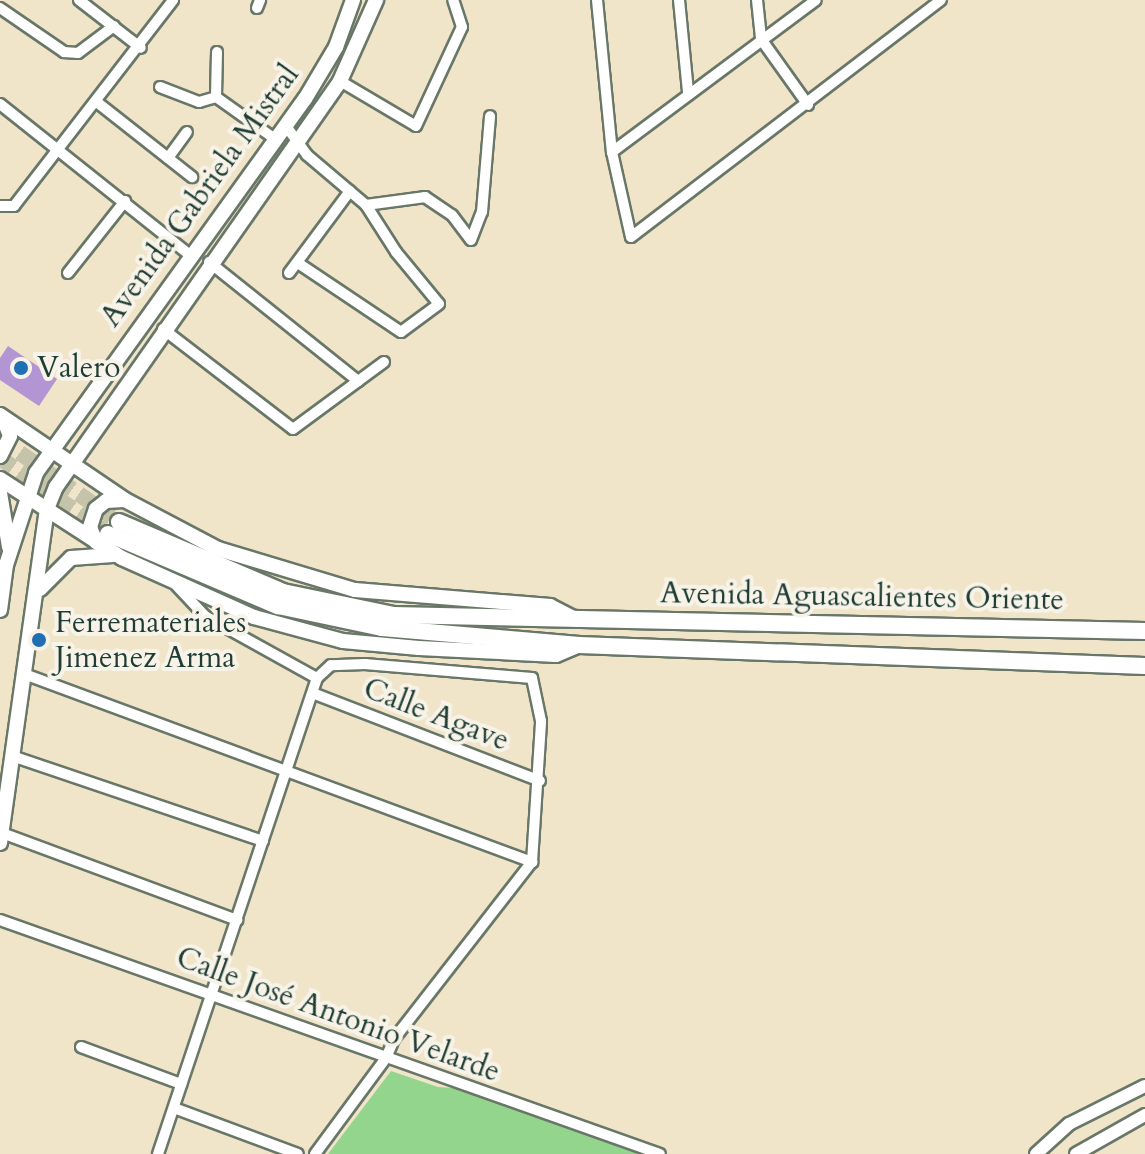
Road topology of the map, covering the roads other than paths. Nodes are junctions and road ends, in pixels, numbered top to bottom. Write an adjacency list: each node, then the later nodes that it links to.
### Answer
1 (79, 0): 12 (street)
2 (173, 0): 14 (street)
3 (353, 0): 24 (main road, Avenida Gabriela Mistral)
4 (376, 0): 16 (main road, Avenida Gabriela Mistral)
5 (453, 0): 16 (street)
6 (597, 0): 29 (street)
7 (679, 0): 18 (street)
8 (757, 0): 13 (street)
9 (816, 0): 13 (street)
10 (941, 1): 22 (street)
11 (0, 8): 12 (street)
12 (114, 26): 14 (street)
13 (761, 39): 18 (street); 22 (street)
14 (141, 48): 20 (street)
15 (217, 52): 19 (street)
16 (340, 81): 27 (main road, Avenida Gabriela Mistral)
17 (160, 87): 19 (street)
18 (688, 92): 29 (street)
19 (216, 97): 26 (street)
20 (98, 103): 28 (street); 30 (street)
21 (0, 104): 28 (street)
22 (808, 105): 29 (street)
23 (490, 116): 34 (street)
24 (286, 126): 26 (main road, Avenida Gabriela Mistral); 27 (street)
25 (187, 132): 30 (street)
26 (275, 139): 36 (main road, Avenida Gabriela Mistral)
27 (296, 143): 32 (street); 37 (main road, Avenida Gabriela Mistral)
28 (60, 148): 33 (street); 35 (street)
29 (612, 152)
30 (168, 158): 31 (street)
31 (192, 177)
32 (350, 191): 34 (street); 38 (street)
33 (125, 201): 36 (street); 39 (street)
34 (366, 205): 38 (street)
35 (0, 206)
36 (190, 255): 45 (main road, Avenida Gabriela Mistral)
37 (209, 262): 41 (main road, Avenida Gabriela Mistral); 43 (street)
38 (298, 263): 40 (street)
39 (68, 273)
40 (289, 273)
41 (163, 329): 43 (street); 47 (main road, Avenida Gabriela Mistral)
42 (384, 362): 43 (street)
43 (358, 381)
44 (0, 415): 45 (main road, Avenida Aguascalientes Oriente); 46 (main road)
45 (51, 450): 47 (main road, Avenida Aguascalientes Oriente); 50 (main road, Avenida Gabriela Mistral)
46 (0, 456)
47 (72, 464): 51 (main road, Avenida Aguascalientes Oriente); 52 (main road, Avenida Gabriela Mistral)
48 (0, 479): 50 (main road, Avenida Aguascalientes Oriente)
49 (0, 493): 54 (main road)
50 (26, 496): 52 (main road, Avenida Aguascalientes Oriente); 54 (main road, Avenida Gabriela Mistral)
51 (125, 500): 53 (main road); 59 (main road, Avenida Aguascalientes Oriente)
52 (47, 509): 53 (main road, Avenida Aguascalientes Oriente); 57 (main road)
53 (108, 534): 55 (main road, Avenida Aguascalientes Oriente); 59 (main road, Avenida Aguascalientes Oriente); 61 (main road, Avenida Aguascalientes Oriente)
54 (10, 552): 58 (main road)
55 (122, 558): 56 (main road, Avenida Aguascalientes Oriente); 57 (main road)
56 (176, 585): 61 (main road, Avenida Aguascalientes Oriente); 64 (street)
57 (36, 600): 63 (main road)
58 (0, 610)
59 (577, 620): 60 (main road, Avenida Aguascalientes Oriente)
60 (1145, 631)
61 (579, 645): 62 (main road, Avenida Aguascalientes Oriente)
62 (1145, 666)
63 (27, 675): 66 (main road); 67 (street)
64 (317, 678): 65 (street); 68 (street)
65 (315, 694): 67 (street); 68 (street, Calle Agave)
66 (12, 756): 69 (main road); 70 (street)
67 (288, 769): 70 (street); 71 (street)
68 (540, 781): 71 (street)
69 (1, 838): 73 (street)
70 (263, 841): 73 (street)
71 (532, 862): 76 (street)
72 (0, 920): 74 (street, Calle José Antonio Velarde)
73 (237, 920): 74 (street)
74 (211, 996): 76 (street, Calle José Antonio Velarde); 77 (street)
75 (81, 1047): 77 (street)
76 (386, 1058): 83 (street); 84 (street, Calle José Antonio Velarde)
77 (181, 1084): 79 (street)
78 (1145, 1086): 85 (street)
79 (174, 1108): 81 (street); 82 (street)
80 (1145, 1115): 86 (street)
81 (158, 1154)
82 (298, 1154)
83 (315, 1154)
84 (660, 1154)
85 (1036, 1154)
86 (1076, 1154)

